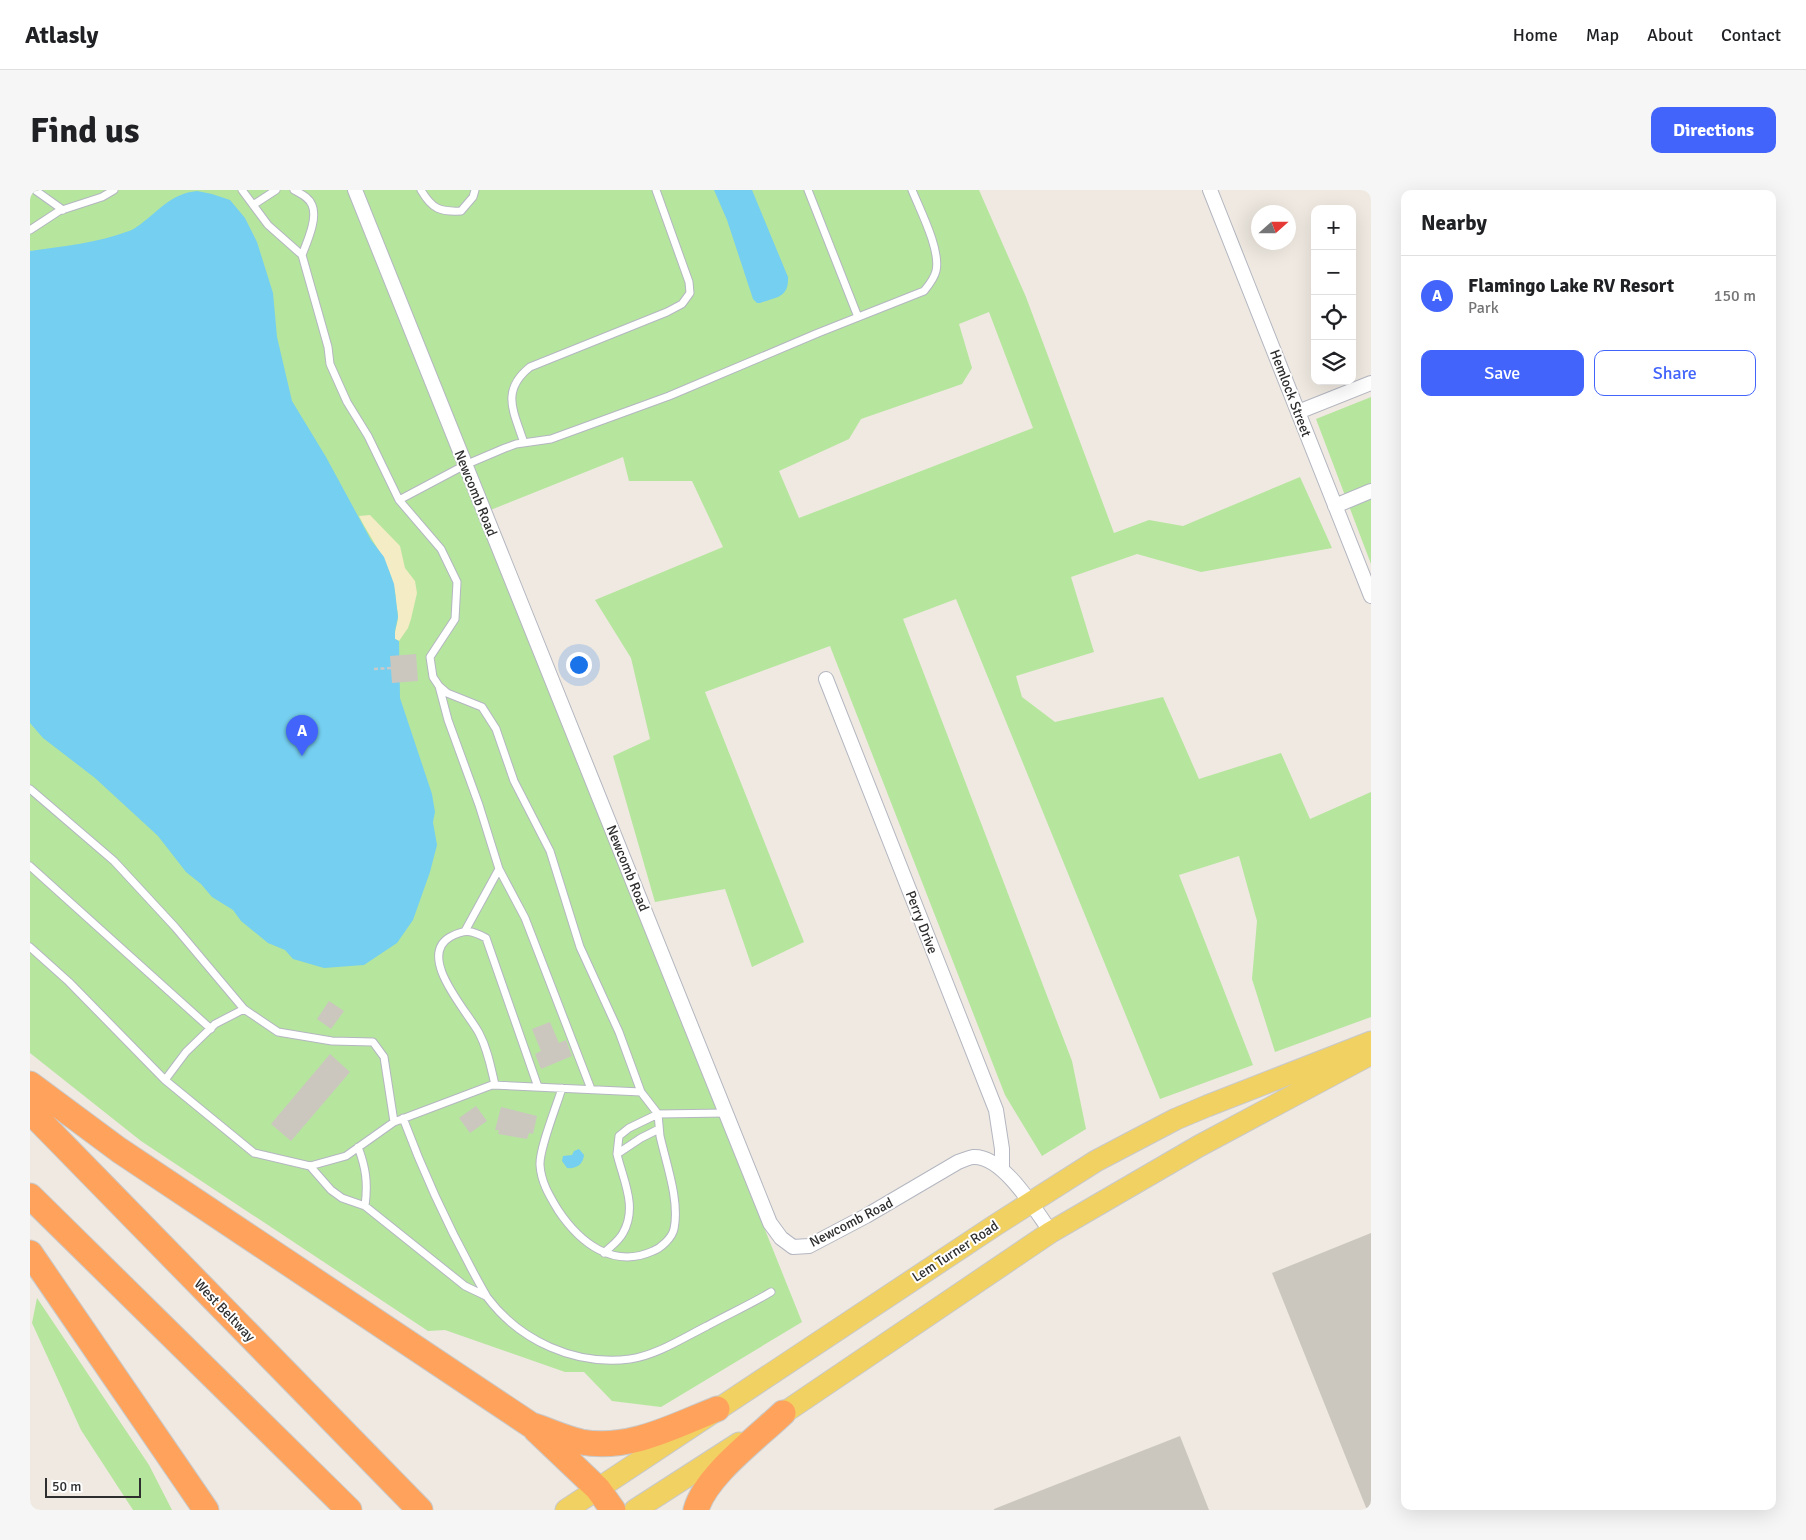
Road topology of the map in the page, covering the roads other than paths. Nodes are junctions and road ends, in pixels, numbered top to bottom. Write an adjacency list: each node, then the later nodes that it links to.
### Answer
1 (35, 190): 14 (lane)
2 (114, 190): 14 (lane)
3 (242, 190): 13 (lane)
4 (276, 190): 13 (lane)
5 (294, 190): 16 (lane)
6 (355, 190): 21 (street, Newcomb Road)
7 (421, 190): 8 (lane)
8 (475, 190)
9 (656, 190): 20 (lane)
10 (808, 190): 17 (lane)
11 (912, 190): 17 (lane)
12 (1210, 190): 19 (street, Hemlock Street)
13 (253, 205): 16 (lane)
14 (63, 210): 15 (lane)
15 (30, 230)
16 (302, 255): 23 (lane)
17 (858, 317): 20 (lane)
18 (1371, 384): 19 (street)
19 (1298, 412): 24 (street, Hemlock Street)
20 (524, 443): 21 (lane)
21 (464, 465): 23 (lane); 45 (street, Newcomb Road)
22 (1371, 491): 24 (street)
23 (399, 500): 27 (lane)
24 (1335, 506): 25 (street, Hemlock Street)
25 (1371, 596)
26 (826, 680): 53 (street, Perry Drive)
27 (439, 686): 30 (lane); 43 (lane)
28 (30, 789): 33 (lane)
29 (30, 866): 34 (lane)
30 (500, 869): 31 (lane); 42 (lane)
31 (465, 931): 39 (lane); 40 (lane)
32 (30, 948): 37 (lane)
33 (244, 1009): 34 (lane); 48 (lane)
34 (211, 1029): 37 (lane)
35 (1371, 1042): 55 (main road, Lem Turner Road)
36 (1371, 1054): 57 (main road)
37 (165, 1080): 52 (lane)
38 (30, 1084): 64 (highway)
39 (495, 1085): 40 (lane); 47 (lane)
40 (538, 1087): 41 (lane)
41 (562, 1088): 42 (lane); 58 (lane)
42 (590, 1089): 43 (lane)
43 (641, 1092): 46 (lane)
44 (30, 1111): 68 (highway, West Beltway)
45 (726, 1113): 46 (lane); 53 (street, Newcomb Road)
46 (658, 1114): 49 (lane); 51 (lane)
47 (403, 1118): 48 (lane); 61 (lane)
48 (394, 1122): 50 (lane)
49 (659, 1129): 51 (lane); 58 (lane)
50 (358, 1147): 52 (lane); 56 (lane)
51 (617, 1154): 58 (lane)
52 (310, 1166): 56 (lane)
53 (1002, 1168): 55 (street, Newcomb Road)
54 (30, 1196): 67 (highway)
55 (1029, 1203): 57 (street, Newcomb Road); 62 (main road, Lem Turner Road)
56 (365, 1206): 61 (lane)
57 (1051, 1232): 63 (main road)
58 (604, 1253)
59 (30, 1254): 66 (highway)
60 (771, 1292): 61 (lane)
61 (486, 1296)
62 (717, 1409): 64 (highway); 65 (main road, Lem Turner Road)
63 (783, 1414): 71 (main road); 72 (highway)
64 (530, 1425): 65 (highway)
65 (598, 1488): 69 (main road, Lem Turner Road); 70 (highway)
66 (206, 1510)
67 (349, 1510)
68 (420, 1510)
69 (566, 1510)
70 (613, 1510)
71 (635, 1510)
72 (696, 1510)

